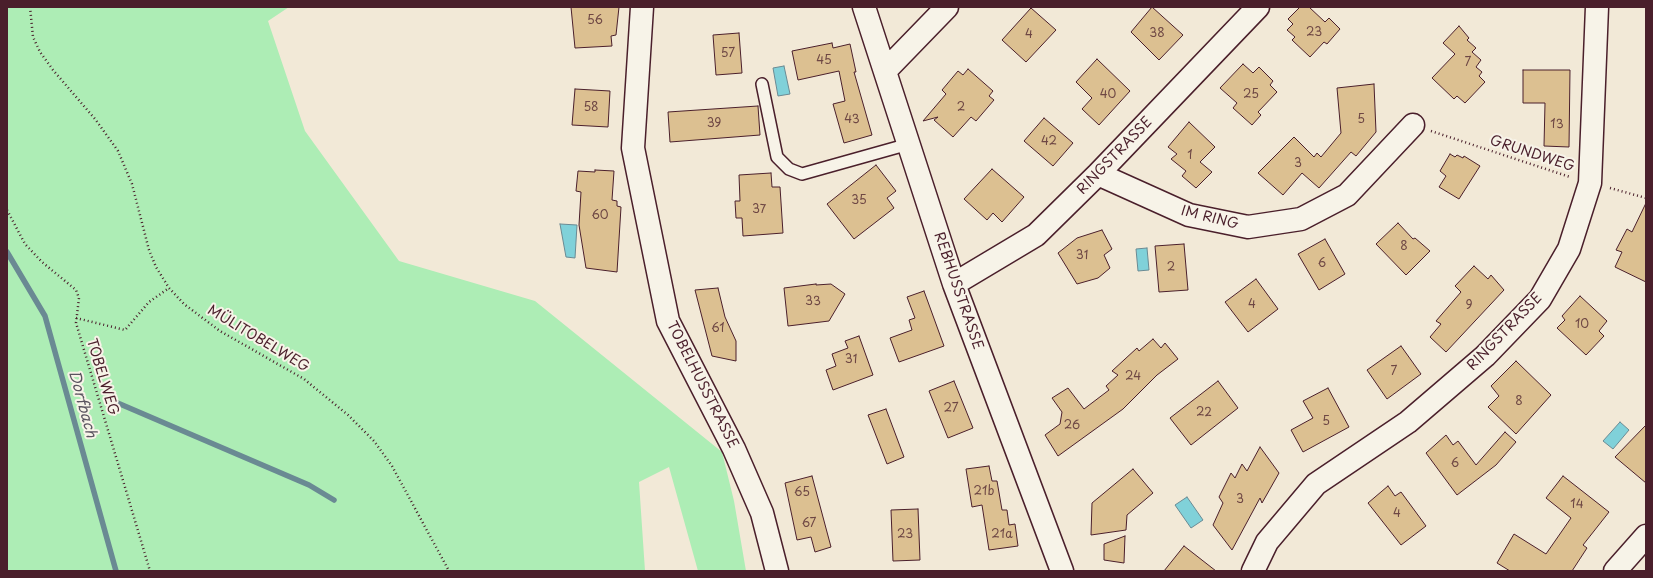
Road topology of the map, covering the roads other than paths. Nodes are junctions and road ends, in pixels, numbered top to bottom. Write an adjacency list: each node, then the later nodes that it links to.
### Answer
1 (642, 7): 13 (street, TOBELHUSSTRASSE)
2 (864, 7): 6 (street, REBHUSSTRASSE)
3 (947, 7): 6 (street)
4 (1258, 7): 10 (street, RINGSTRASSE)
5 (1597, 7): 15 (street, RINGSTRASSE)
6 (885, 71): 9 (street, REBHUSSTRASSE)
7 (762, 84): 9 (lane)
8 (1413, 125): 10 (street, IM RING)
9 (909, 144): 11 (street, REBHUSSTRASSE)
10 (1098, 174): 11 (street, RINGSTRASSE)
11 (954, 284): 14 (street, REBHUSSTRASSE)
12 (1646, 536): 16 (street)
13 (777, 571)
14 (1062, 571)
15 (1253, 571)
16 (1615, 571)

